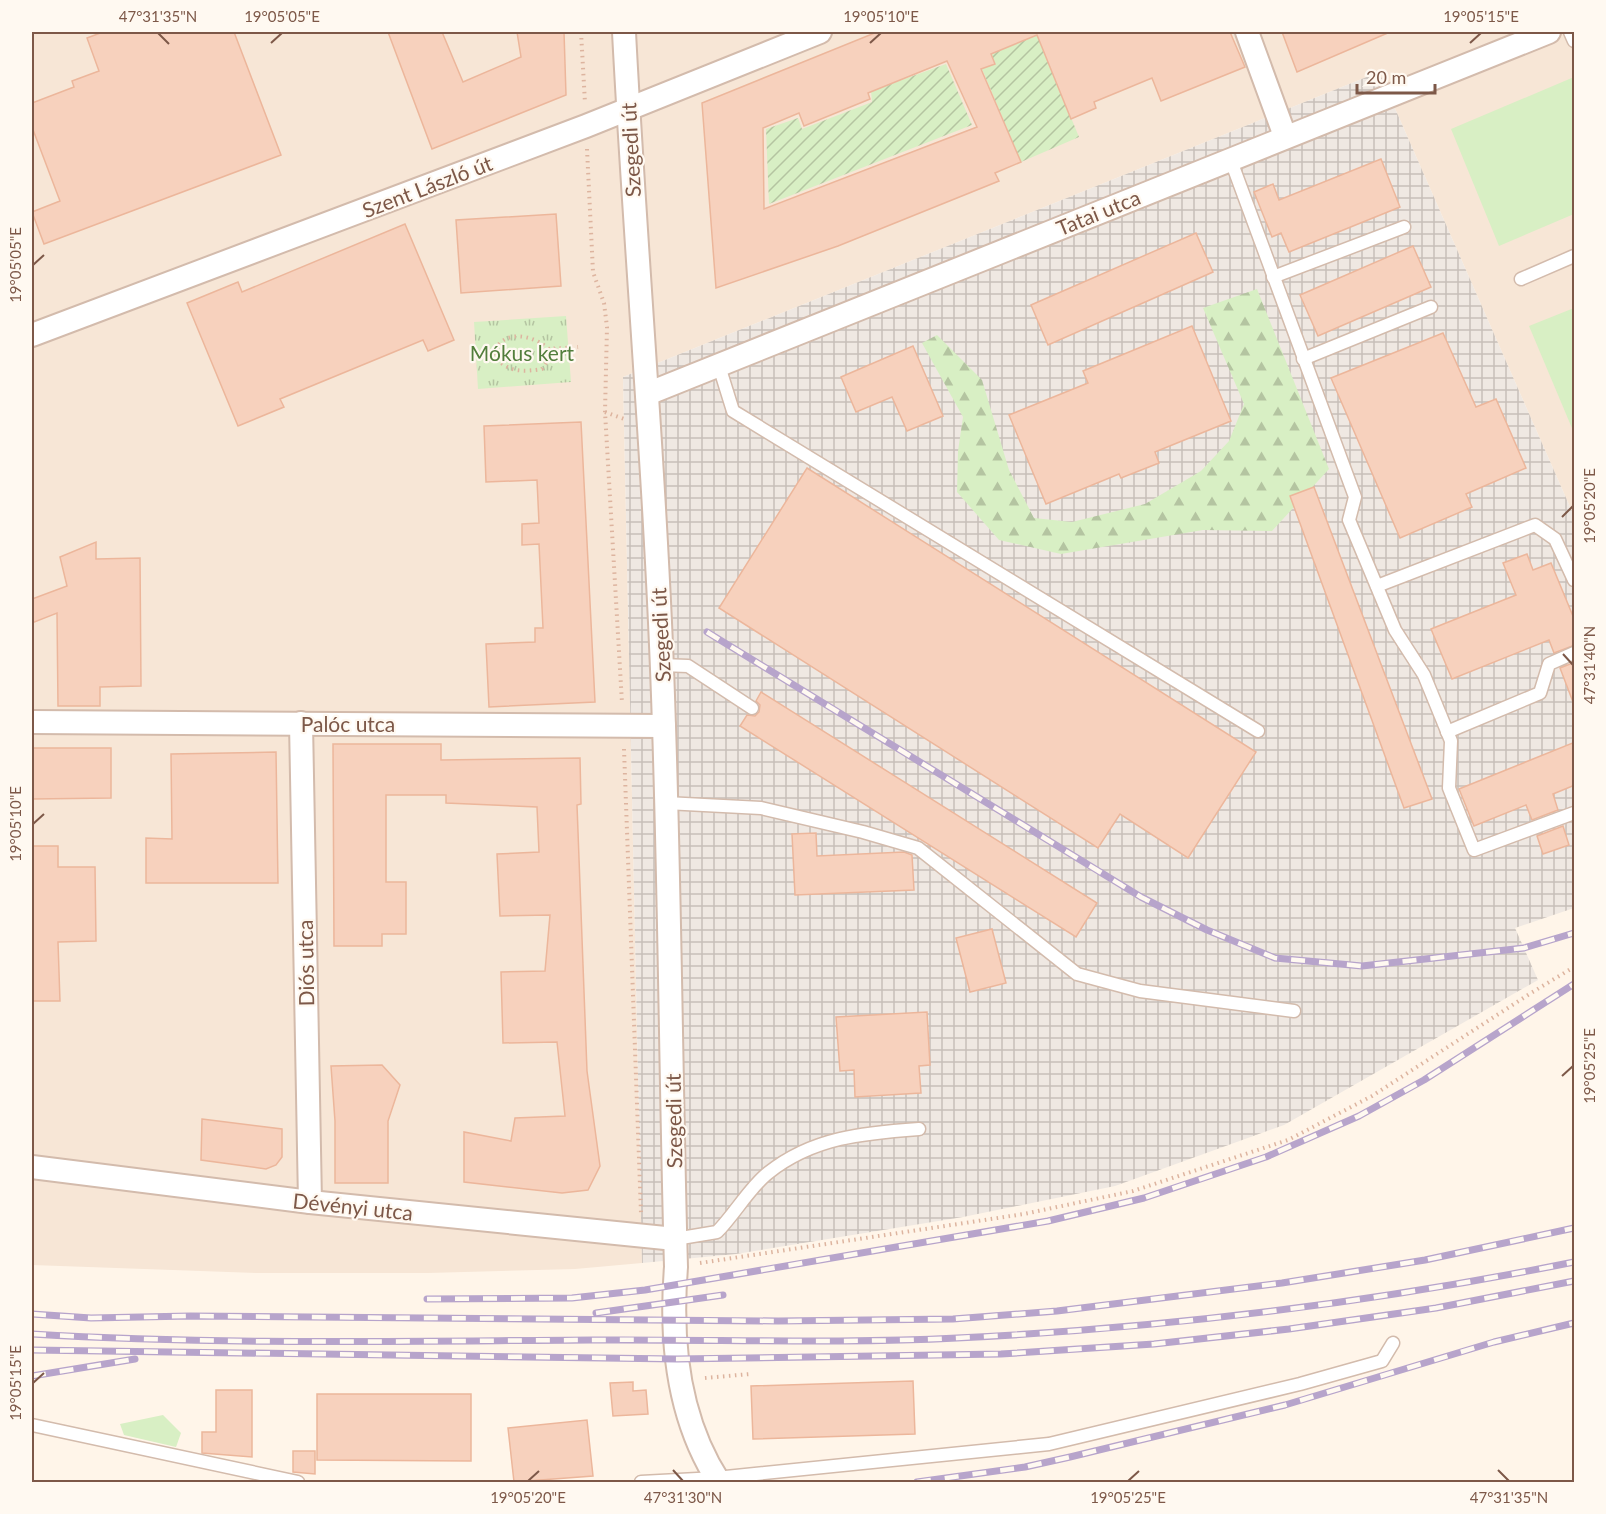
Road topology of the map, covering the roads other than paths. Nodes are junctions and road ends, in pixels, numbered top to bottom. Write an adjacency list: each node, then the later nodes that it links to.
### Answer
1 (624, 32): 7 (street, Szegedi út)
2 (820, 32): 7 (street, Szent László út)
3 (1247, 32): 8 (street)
4 (1549, 32): 8 (street, Tatai utca)
5 (1570, 32): 6 (lane)
6 (1575, 41)
7 (628, 110): 15 (street, Szent László út); 18 (street, Szegedi út)
8 (1285, 136): 9 (street, Tatai utca)
9 (1230, 158): 12 (lane); 17 (street, Tatai utca)
10 (1404, 227): 12 (lane)
11 (1575, 256): 13 (lane)
12 (1273, 277): 16 (lane)
13 (1521, 279)
14 (1431, 307): 16 (lane)
15 (32, 335)
16 (1304, 359): 20 (lane)
17 (719, 366): 18 (street, Tatai utca); 27 (lane)
18 (647, 394): 22 (street, Szegedi út)
19 (1575, 580): 20 (lane)
20 (1377, 586): 28 (lane)
21 (1575, 653): 28 (lane)
22 (662, 665): 23 (lane); 26 (street, Szegedi út)
23 (752, 708)
24 (32, 722): 25 (street, Palóc utca)
25 (301, 723): 26 (street, Palóc utca); 34 (street, Diós utca)
26 (664, 726): 29 (street, Szegedi út)
27 (1258, 731)
28 (1447, 732): 30 (lane)
29 (666, 803): 31 (lane); 35 (street, Szegedi út)
30 (1575, 813)
31 (1294, 1011)
32 (919, 1129): 35 (lane)
33 (32, 1167): 34 (street, Dévényi utca)
34 (310, 1203): 35 (street, Dévényi utca)
35 (675, 1239): 38 (street, Szegedi út)
36 (1393, 1343): 38 (lane)
37 (32, 1425): 39 (lane)
38 (718, 1480): 40 (lane)
39 (298, 1482)
40 (641, 1482)

